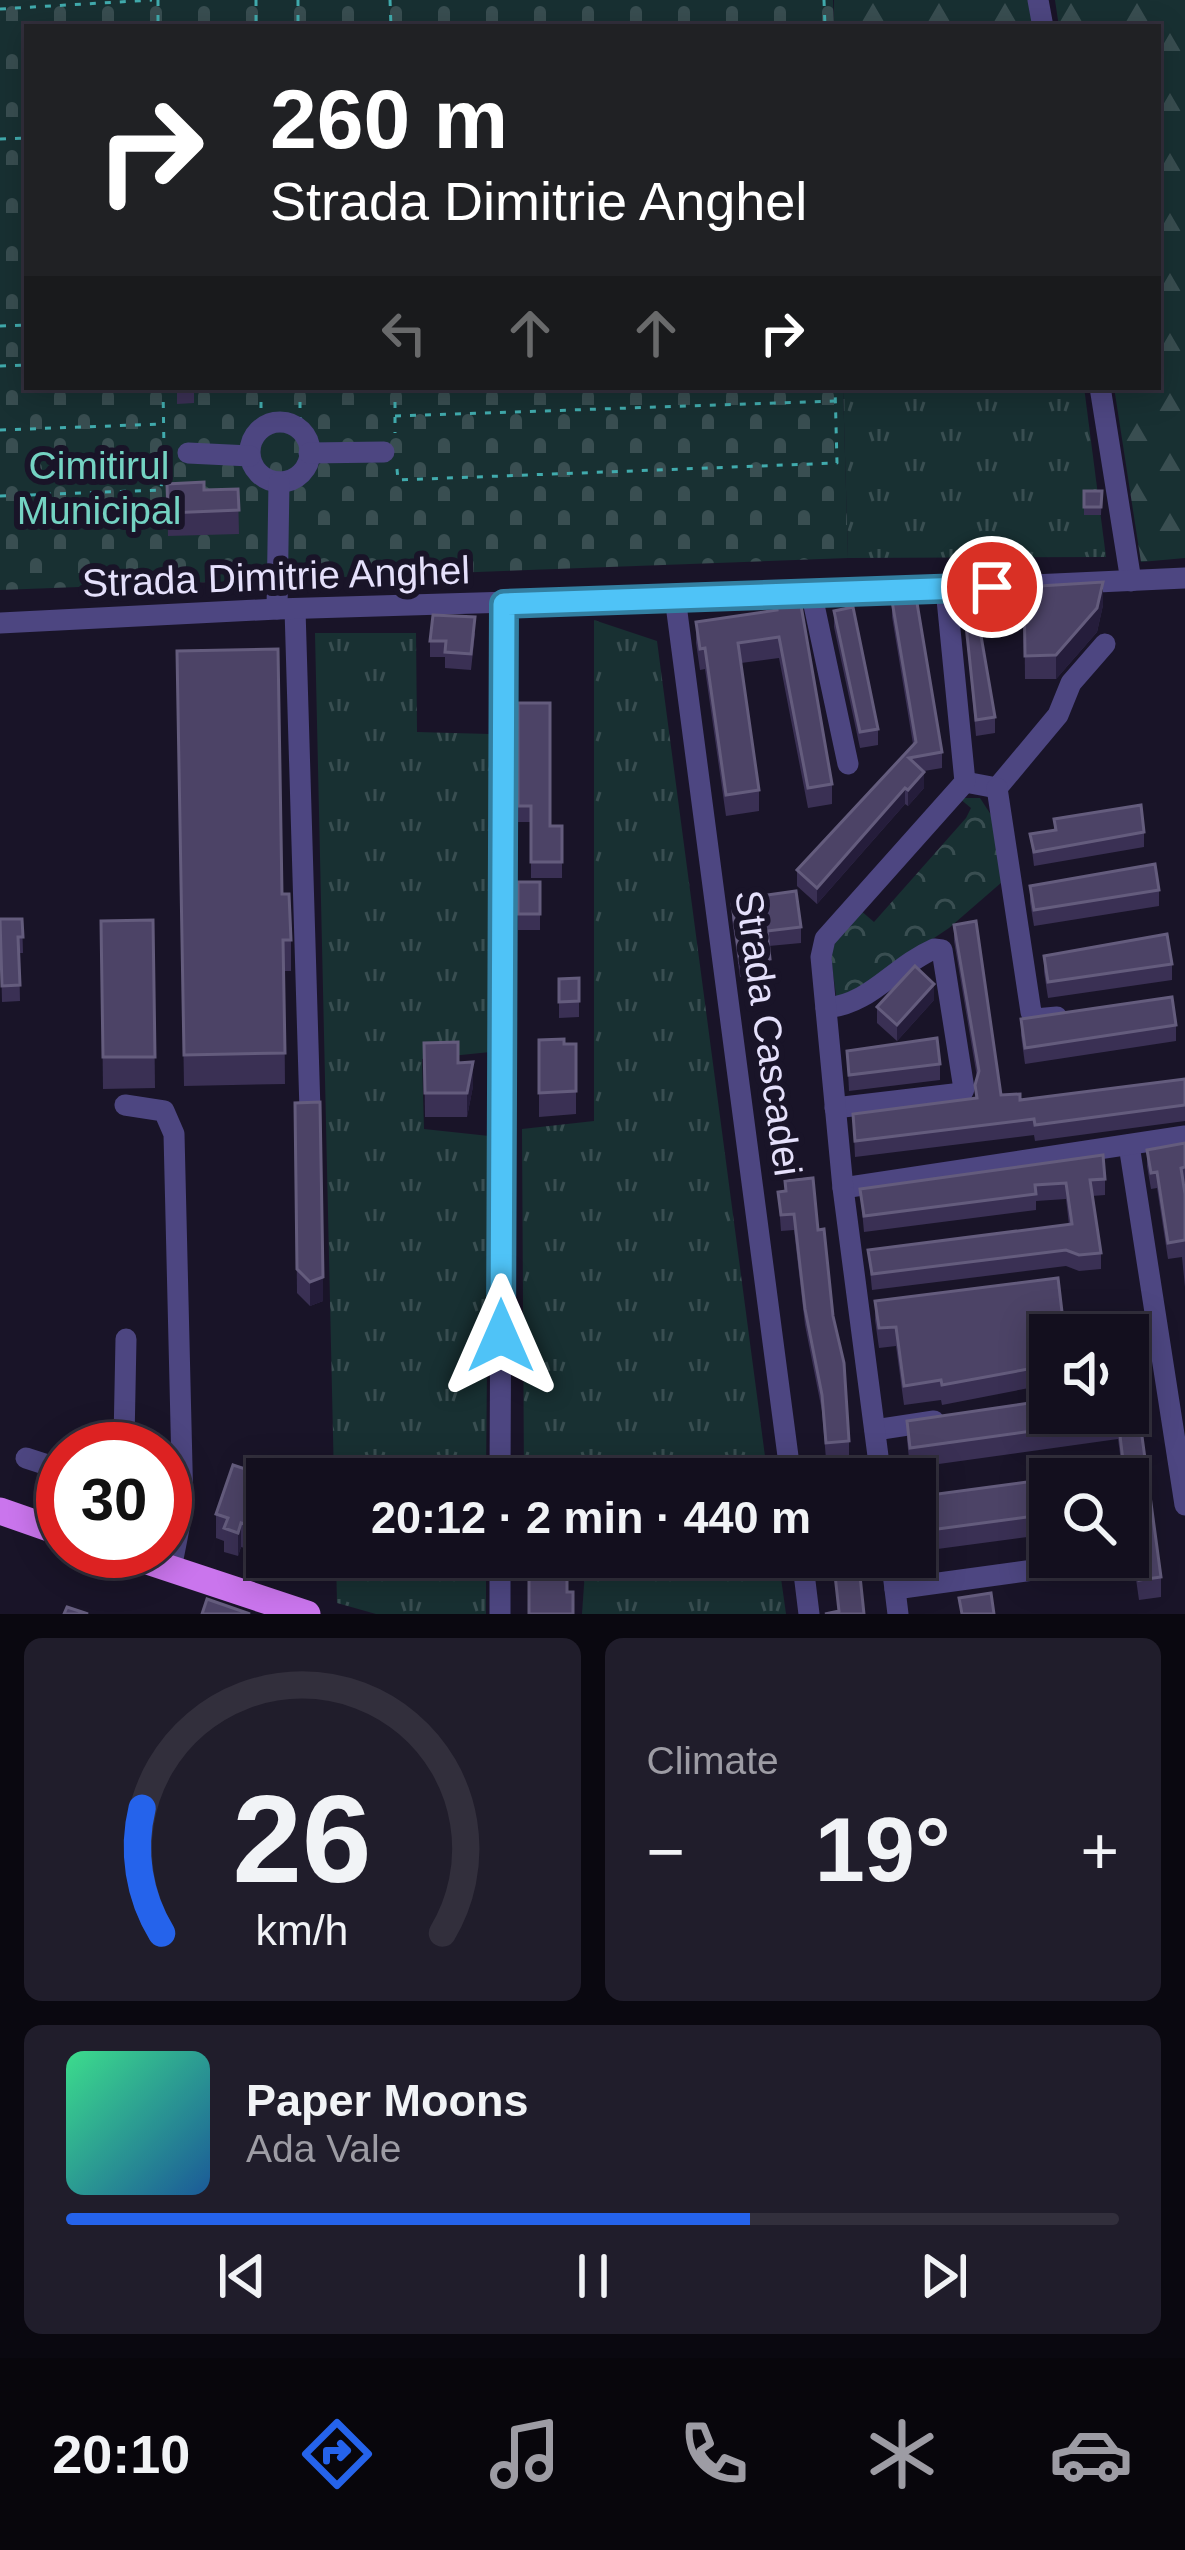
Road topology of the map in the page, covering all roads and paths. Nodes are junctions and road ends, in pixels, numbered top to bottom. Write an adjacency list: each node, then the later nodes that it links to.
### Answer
1 (155, 0): 2 (path)
2 (0, 9)
3 (163, 390): 11 (path)
4 (261, 390): 12 (path)
5 (300, 390): 14 (path)
6 (394, 390): 10 (path)
7 (835, 390): 9 (path)
8 (1100, 390): 23 (street)
9 (836, 400): 10 (path); 16 (path)
10 (395, 416): 16 (path)
11 (163, 424): 13 (path); 15 (path)
12 (261, 428): 14 (street); 19 (street)
13 (0, 430)
14 (300, 431): 18 (street)
15 (164, 452): 17 (path); 21 (path)
16 (389, 452): 18 (street)
17 (188, 453): 19 (street)
18 (309, 453): 20 (street)
19 (250, 456): 20 (street)
20 (279, 482): 28 (street)
21 (0, 496)
22 (1185, 578): 23 (street, Strada Dimitrie Anghel)
23 (1131, 581): 24 (street, Strada Dimitrie Anghel)
24 (946, 589): 25 (street, Strada Dimitrie Anghel); 32 (street)
25 (812, 591): 26 (street, Strada Dimitrie Anghel); 31 (street)
26 (675, 596): 27 (street, Strada Dimitrie Anghel); 50 (street, Strada Cascadei)
27 (504, 604): 28 (street, Strada Dimitrie Anghel); 49 (street)
28 (286, 609): 29 (street, Strada Dimitrie Anghel); 38 (street)
29 (0, 623)
30 (1105, 644): 33 (street)
31 (848, 764)
32 (965, 782): 33 (street); 34 (street)
33 (998, 788): 35 (street)
34 (826, 1007): 37 (street); 37 (street)
35 (1089, 1012)
36 (125, 1105): 47 (street)
37 (835, 1108): 41 (street)
38 (310, 1111)
39 (1185, 1136): 40 (street)
40 (1129, 1144): 41 (street); 54 (street)
41 (843, 1188): 43 (street)
42 (882, 1304): 43 (street)
43 (859, 1307): 48 (street)
44 (126, 1339): 46 (street)
45 (962, 1417): 48 (street)
46 (124, 1422)
47 (174, 1422)
48 (875, 1430): 51 (street)
49 (500, 1458)
50 (788, 1458)
51 (878, 1458)
52 (26, 1459): 53 (street)
53 (36, 1462)
54 (1185, 1505)
55 (0, 1511): 56 (main road)
56 (36, 1524)
57 (1029, 1571): 62 (street)
58 (192, 1576): 63 (main road)
59 (500, 1578): 64 (street)
60 (805, 1578): 65 (street)
61 (894, 1578): 62 (street)
62 (895, 1589): 66 (street)
63 (302, 1613)
64 (500, 1614)
65 (809, 1614)
66 (898, 1614)

